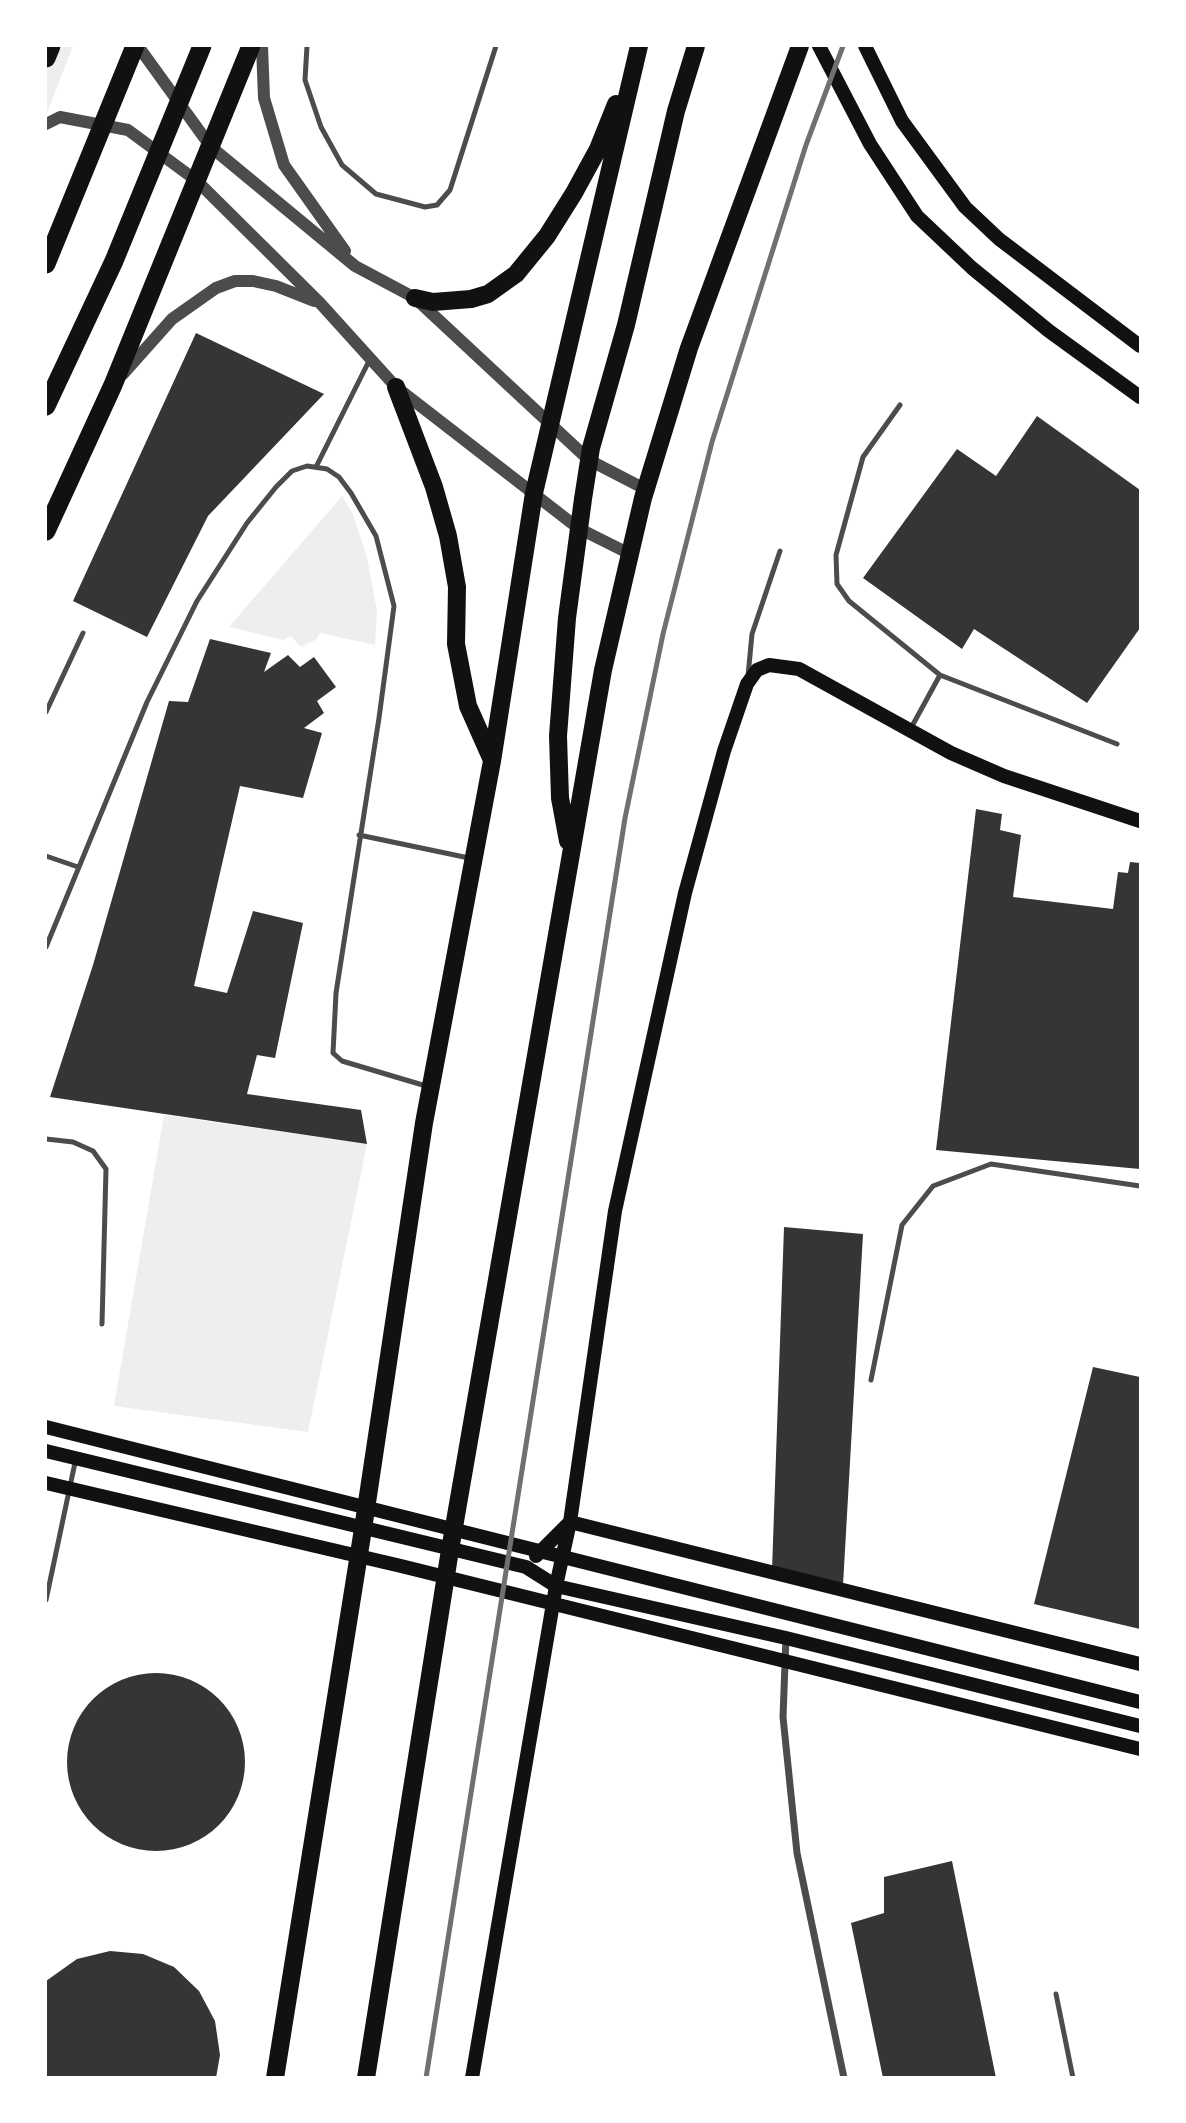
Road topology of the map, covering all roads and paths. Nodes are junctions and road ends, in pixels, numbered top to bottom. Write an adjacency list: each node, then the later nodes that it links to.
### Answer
1 (51, 46): 13 (highway)
2 (136, 46): 15 (street); 17 (highway)
3 (202, 46): 27 (highway)
4 (251, 46): 15 (highway)
5 (262, 46): 18 (street)
6 (307, 46): 7 (lane)
7 (496, 46)
8 (696, 46): 29 (main road)
9 (800, 46): 31 (main road)
10 (819, 46): 25 (main road)
11 (865, 46): 21 (main road)
12 (638, 50): 19 (main road); 28 (main road)
13 (46, 58)
14 (46, 124): 16 (street)
15 (211, 147): 16 (highway); 18 (street)
16 (197, 181): 20 (street); 23 (highway)
17 (46, 264)
18 (355, 265): 19 (street)
19 (415, 298): 28 (street)
20 (320, 303): 22 (street); 23 (street)
21 (1140, 346)
22 (370, 359): 24 (street); 30 (lane)
23 (113, 385): 34 (highway)
24 (396, 387): 32 (street); 43 (main road)
25 (1140, 397)
26 (900, 405): 38 (lane)
27 (46, 406)
28 (550, 425): 29 (street); 32 (main road)
29 (589, 460): 31 (street); 33 (main road)
30 (317, 465): 45 (lane); 49 (lane)
31 (645, 489): 36 (main road)
32 (534, 493): 33 (street); 43 (main road)
33 (578, 528): 36 (street); 46 (main road)
34 (46, 531)
35 (780, 551): 39 (lane)
36 (630, 554): 46 (main road)
37 (83, 633): 40 (lane)
38 (940, 676): 41 (lane); 42 (lane)
39 (747, 686): 41 (main road); 60 (main road)
40 (46, 712)
41 (910, 731): 44 (main road)
42 (1117, 744)
43 (492, 761): 48 (main road)
44 (1140, 821)
45 (359, 835): 48 (lane); 51 (lane)
46 (570, 851): 62 (main road)
47 (46, 856): 49 (lane)
48 (473, 859): 51 (main road)
49 (78, 867): 50 (lane)
50 (46, 947)
51 (431, 1088): 61 (main road)
52 (46, 1139): 54 (lane)
53 (1140, 1185): 55 (lane)
54 (102, 1324)
55 (871, 1380)
56 (46, 1427): 68 (main road)
57 (46, 1451): 58 (main road)
58 (76, 1458): 61 (main road); 65 (lane)
59 (46, 1483): 70 (main road)
60 (570, 1522): 63 (main road); 64 (main road); 67 (main road)
61 (363, 1529): 62 (main road); 72 (main road)
62 (450, 1550): 63 (main road); 73 (main road)
63 (526, 1567): 64 (main road)
64 (556, 1586): 66 (main road); 74 (main road)
65 (46, 1600)
66 (786, 1638): 69 (main road); 75 (street)
67 (1140, 1664)
68 (1140, 1702)
69 (1140, 1726)
70 (1140, 1749)
71 (1056, 1994): 76 (lane)
72 (275, 2077)
73 (366, 2077)
74 (472, 2077)
75 (844, 2077)
76 (1073, 2077)

